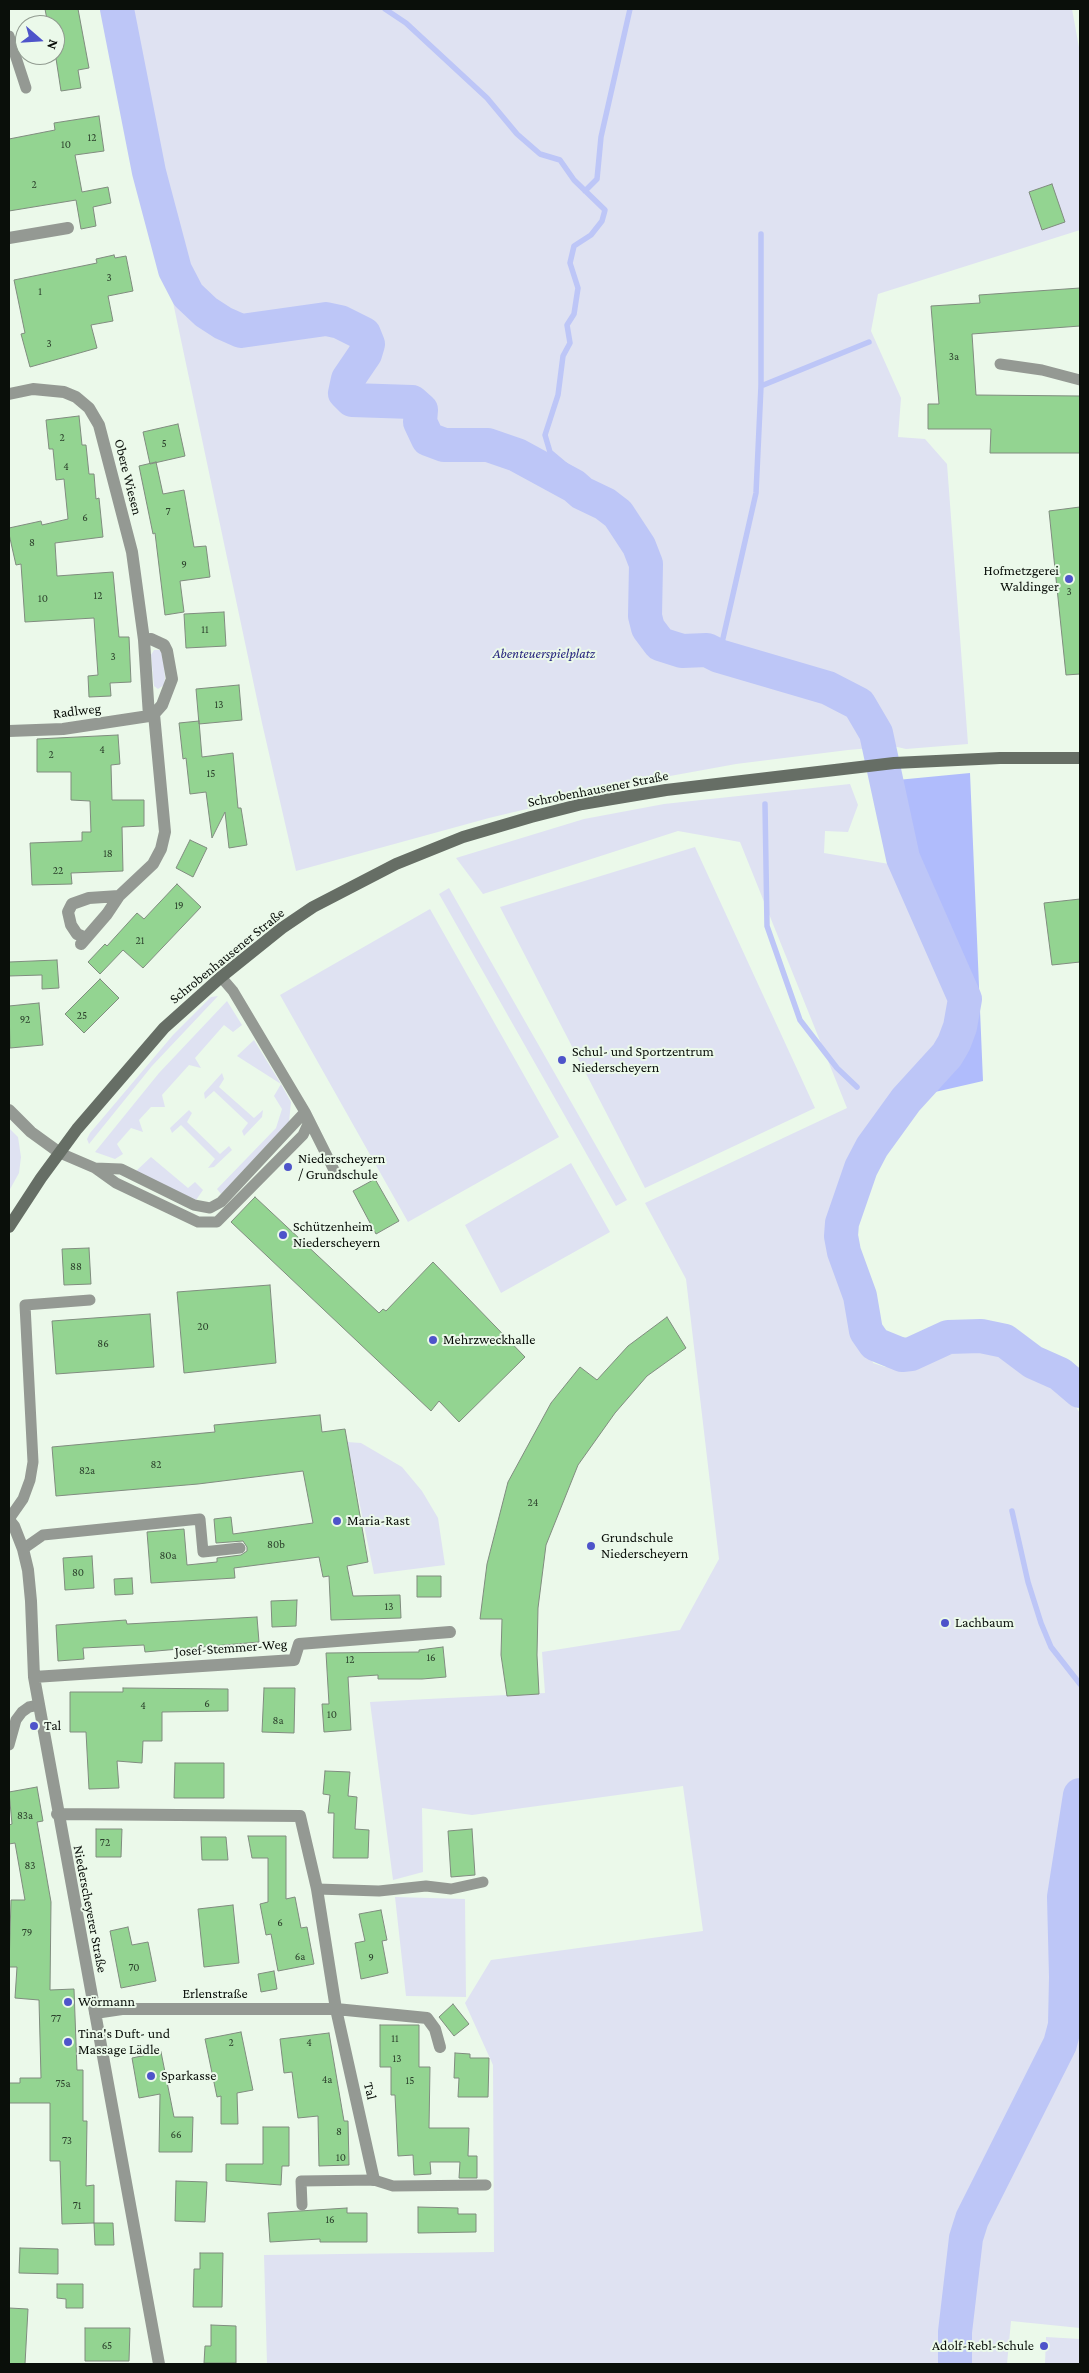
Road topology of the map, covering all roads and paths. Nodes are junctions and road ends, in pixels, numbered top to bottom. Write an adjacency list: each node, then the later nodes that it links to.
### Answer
1 (9, 36): 2 (lane)
2 (26, 88)
3 (68, 228): 4 (street)
4 (9, 238)
5 (1000, 364): 6 (lane)
6 (1080, 380)
7 (9, 394): 8 (street, Obere Wiesen)
8 (144, 640): 9 (street, Obere Wiesen); 9 (street)
9 (152, 715): 10 (street, Radlweg); 12 (street, Obere Wiesen)
10 (9, 731)
11 (1080, 758): 13 (main road, Schrobenhausener Straße)
12 (119, 896): 12 (street, Obere Wiesen)
13 (221, 977): 15 (lane); 16 (main road, Schrobenhausener Straße)
14 (9, 1110): 16 (street)
15 (305, 1112): 16 (lane); 17 (lane)
16 (60, 1153): 18 (main road, Schrobenhausener Straße)
17 (335, 1172)
18 (9, 1227)
19 (90, 1300): 20 (lane)
20 (9, 1519): 22 (street, Niederscheyerer Straße)
21 (240, 1548): 22 (lane)
22 (23, 1549): 24 (street, Niederscheyerer Straße)
23 (450, 1632): 24 (street, Josef-Stemmer-Weg)
24 (34, 1677): 25 (street, Niederscheyerer Straße)
25 (39, 1705): 26 (lane); 27 (street, Niederscheyerer Straße)
26 (9, 1745)
27 (57, 1814): 29 (street, Tal); 31 (street, Niederscheyerer Straße)
28 (484, 1882): 29 (lane)
29 (317, 1890): 30 (street, Tal)
30 (336, 2009): 31 (street, Erlenstraße); 32 (street); 33 (street, Tal)
31 (94, 2013): 36 (street, Niederscheyerer Straße)
32 (440, 2046)
33 (374, 2180): 34 (lane); 35 (lane)
34 (486, 2185)
35 (302, 2205)
36 (158, 2364)

